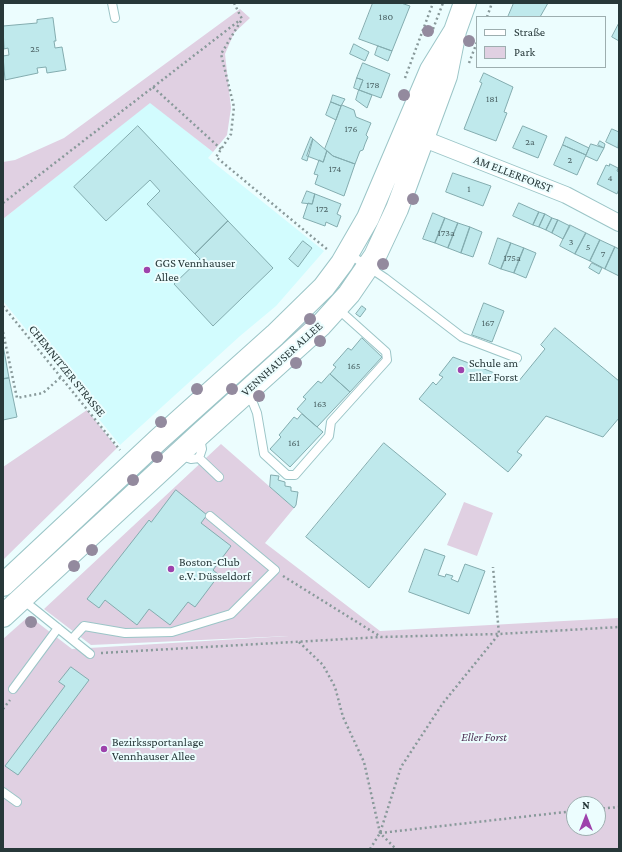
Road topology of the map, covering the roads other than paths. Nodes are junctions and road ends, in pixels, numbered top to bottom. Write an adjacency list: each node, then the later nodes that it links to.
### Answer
1 (112, 3): 3 (lane)
2 (466, 3): 4 (main road, VENNHAUSER ALLEE)
3 (115, 18)
4 (414, 136): 5 (street, AM ELLERFORST); 6 (main road, VENNHAUSER ALLEE); 7 (main road, VENNHAUSER ALLEE)
5 (619, 223)
6 (341, 254): 7 (lane); 16 (main road, VENNHAUSER ALLEE)
7 (368, 267): 8 (main road, VENNHAUSER ALLEE); 9 (lane)
8 (337, 308): 10 (main road, VENNHAUSER ALLEE); 10 (lane)
9 (517, 358)
10 (244, 393): 11 (main road, VENNHAUSER ALLEE)
11 (199, 434): 12 (main road, VENNHAUSER ALLEE); 13 (lane)
12 (177, 454): 13 (lane); 16 (main road, VENNHAUSER ALLEE)
13 (199, 458): 14 (lane)
14 (219, 477)
15 (210, 516): 19 (lane)
16 (11, 590): 17 (main road, VENNHAUSER ALLEE); 18 (lane)
17 (3, 616)
18 (58, 628): 19 (lane); 21 (lane)
19 (72, 639): 20 (lane)
20 (90, 654)
21 (13, 689)
22 (3, 792): 23 (lane)
23 (17, 802)

